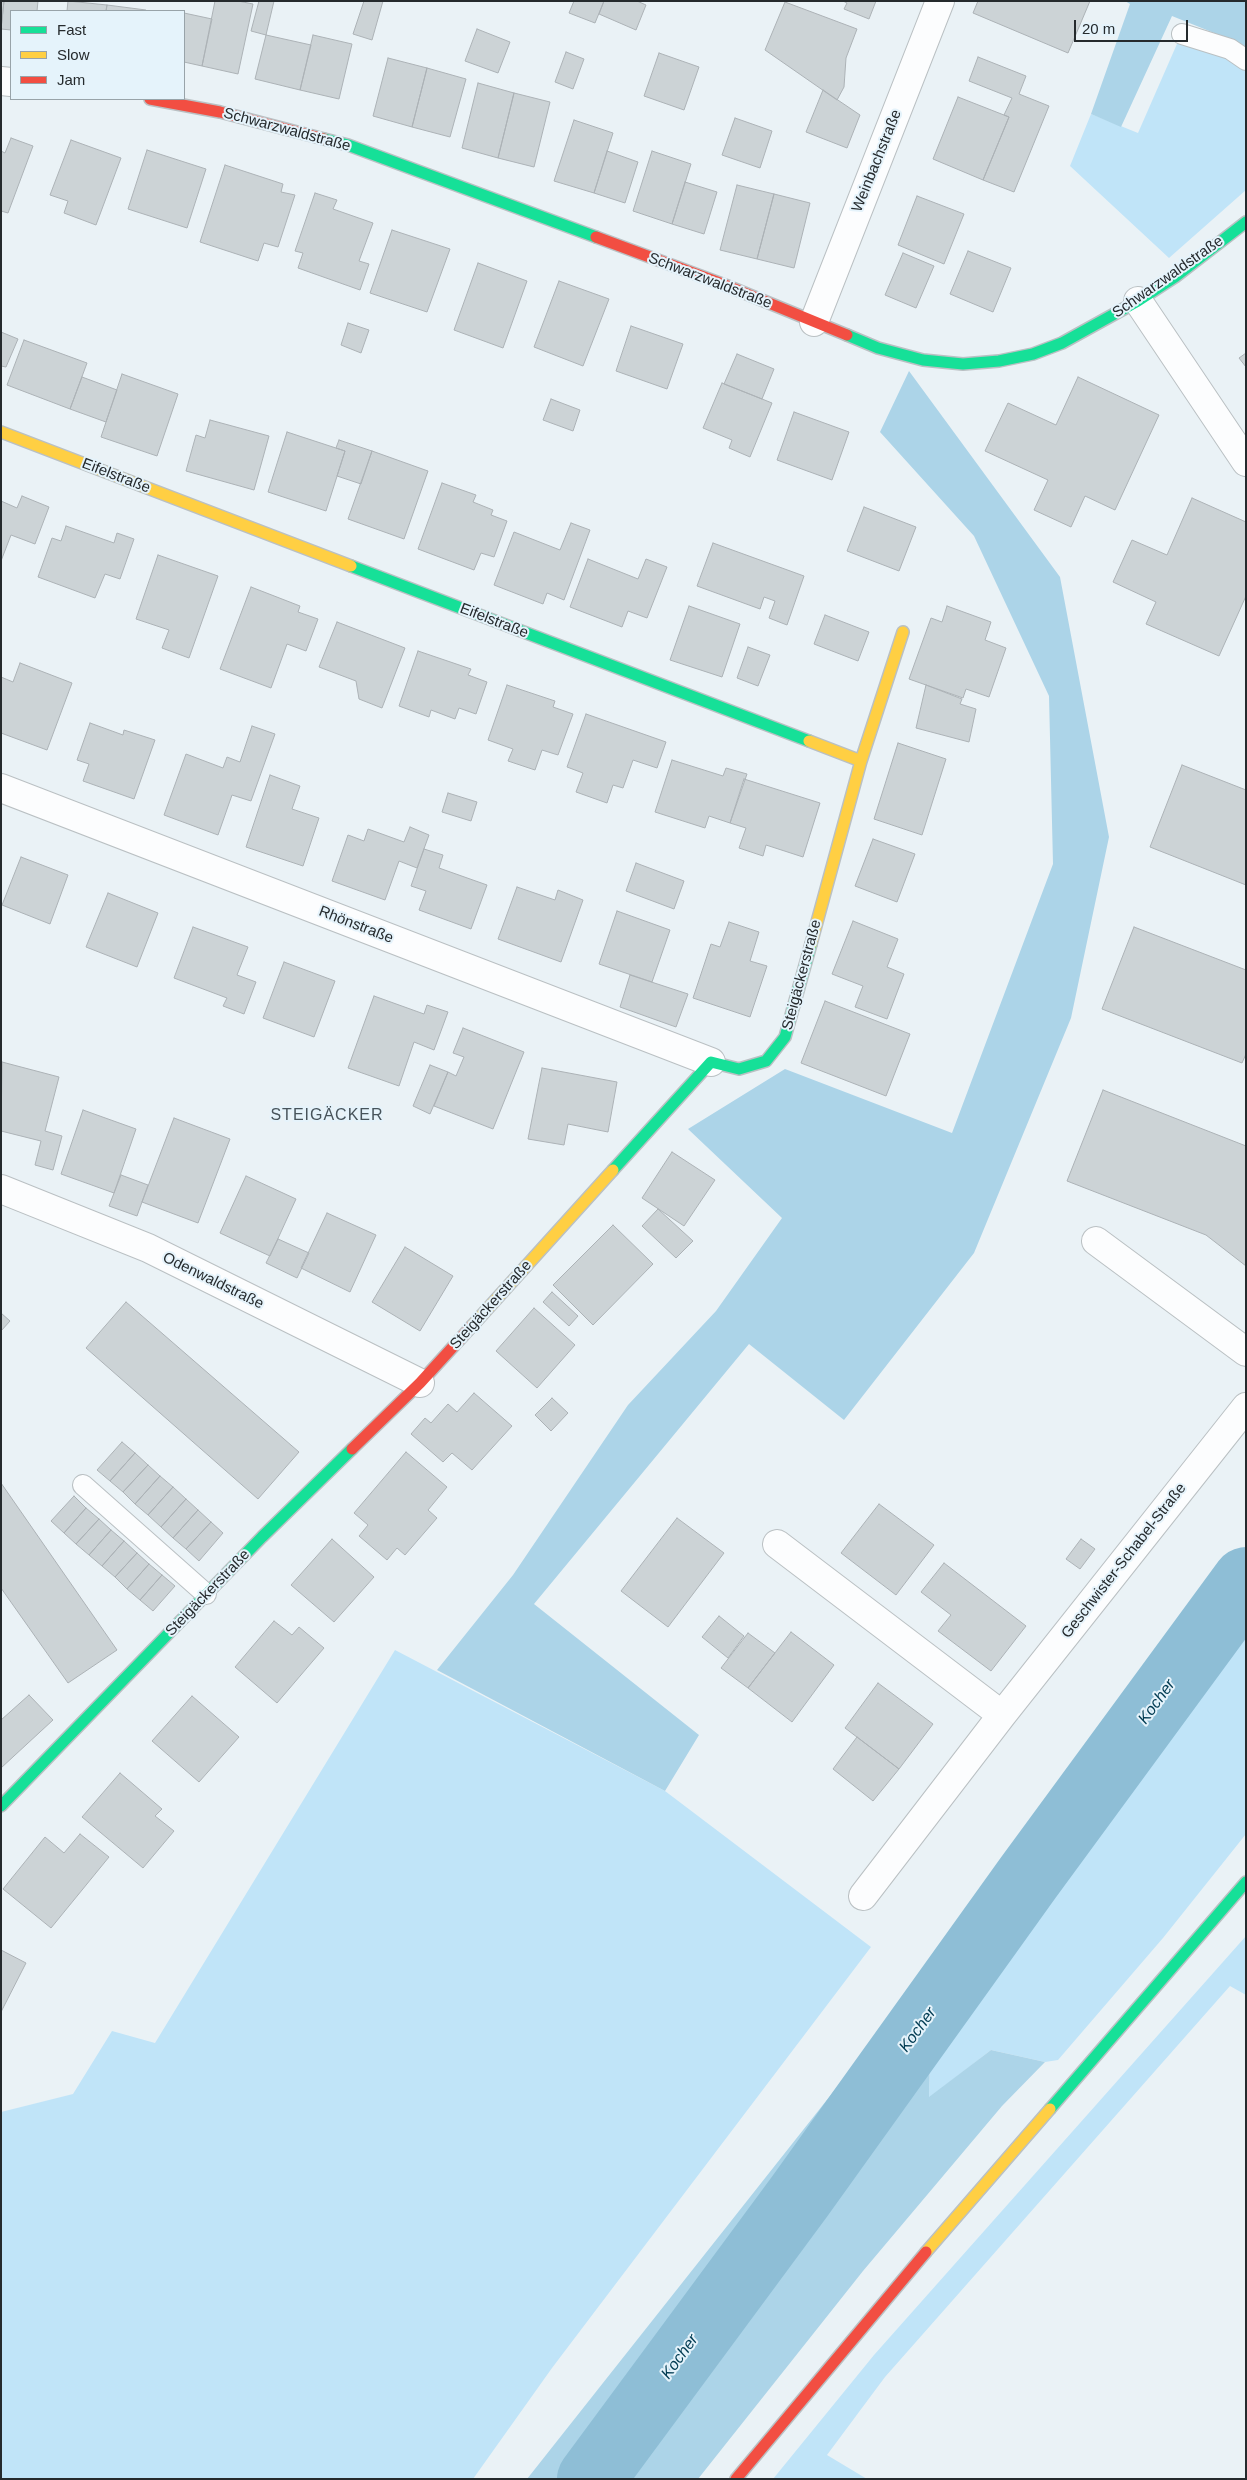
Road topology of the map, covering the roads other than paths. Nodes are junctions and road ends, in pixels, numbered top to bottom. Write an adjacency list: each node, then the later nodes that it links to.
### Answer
1 (940, 1): 7 (street, Weinbachstraße)
2 (1182, 34): 3 (lane)
3 (1246, 60)
4 (155, 100): 7 (street, Schwarzwaldstraße)
5 (1246, 222): 6 (street, Schwarzwaldstraße)
6 (1138, 301): 7 (street, Schwarzwaldstraße); 9 (street)
7 (814, 322)
8 (1, 432): 11 (street, Eifelstraße)
9 (1246, 462)
10 (903, 632): 11 (street)
11 (861, 761): 13 (street, Steigäckerstraße)
12 (1, 788): 13 (street, Rhönstraße)
13 (711, 1062): 17 (street, Steigäckerstraße)
14 (1, 1189): 17 (street, Odenwaldstraße)
15 (1096, 1241): 16 (street)
16 (1246, 1352)
17 (420, 1383): 21 (street, Steigäckerstraße)
18 (1246, 1407): 22 (street, Geschwister-Schabel-Straße)
19 (83, 1485): 21 (lane)
20 (777, 1544): 22 (street)
21 (206, 1594): 23 (street, Steigäckerstraße)
22 (1002, 1715): 25 (street, Geschwister-Schabel-Straße)
23 (1, 1806)
24 (1246, 1882): 26 (street)
25 (863, 1896)
26 (736, 2479)

